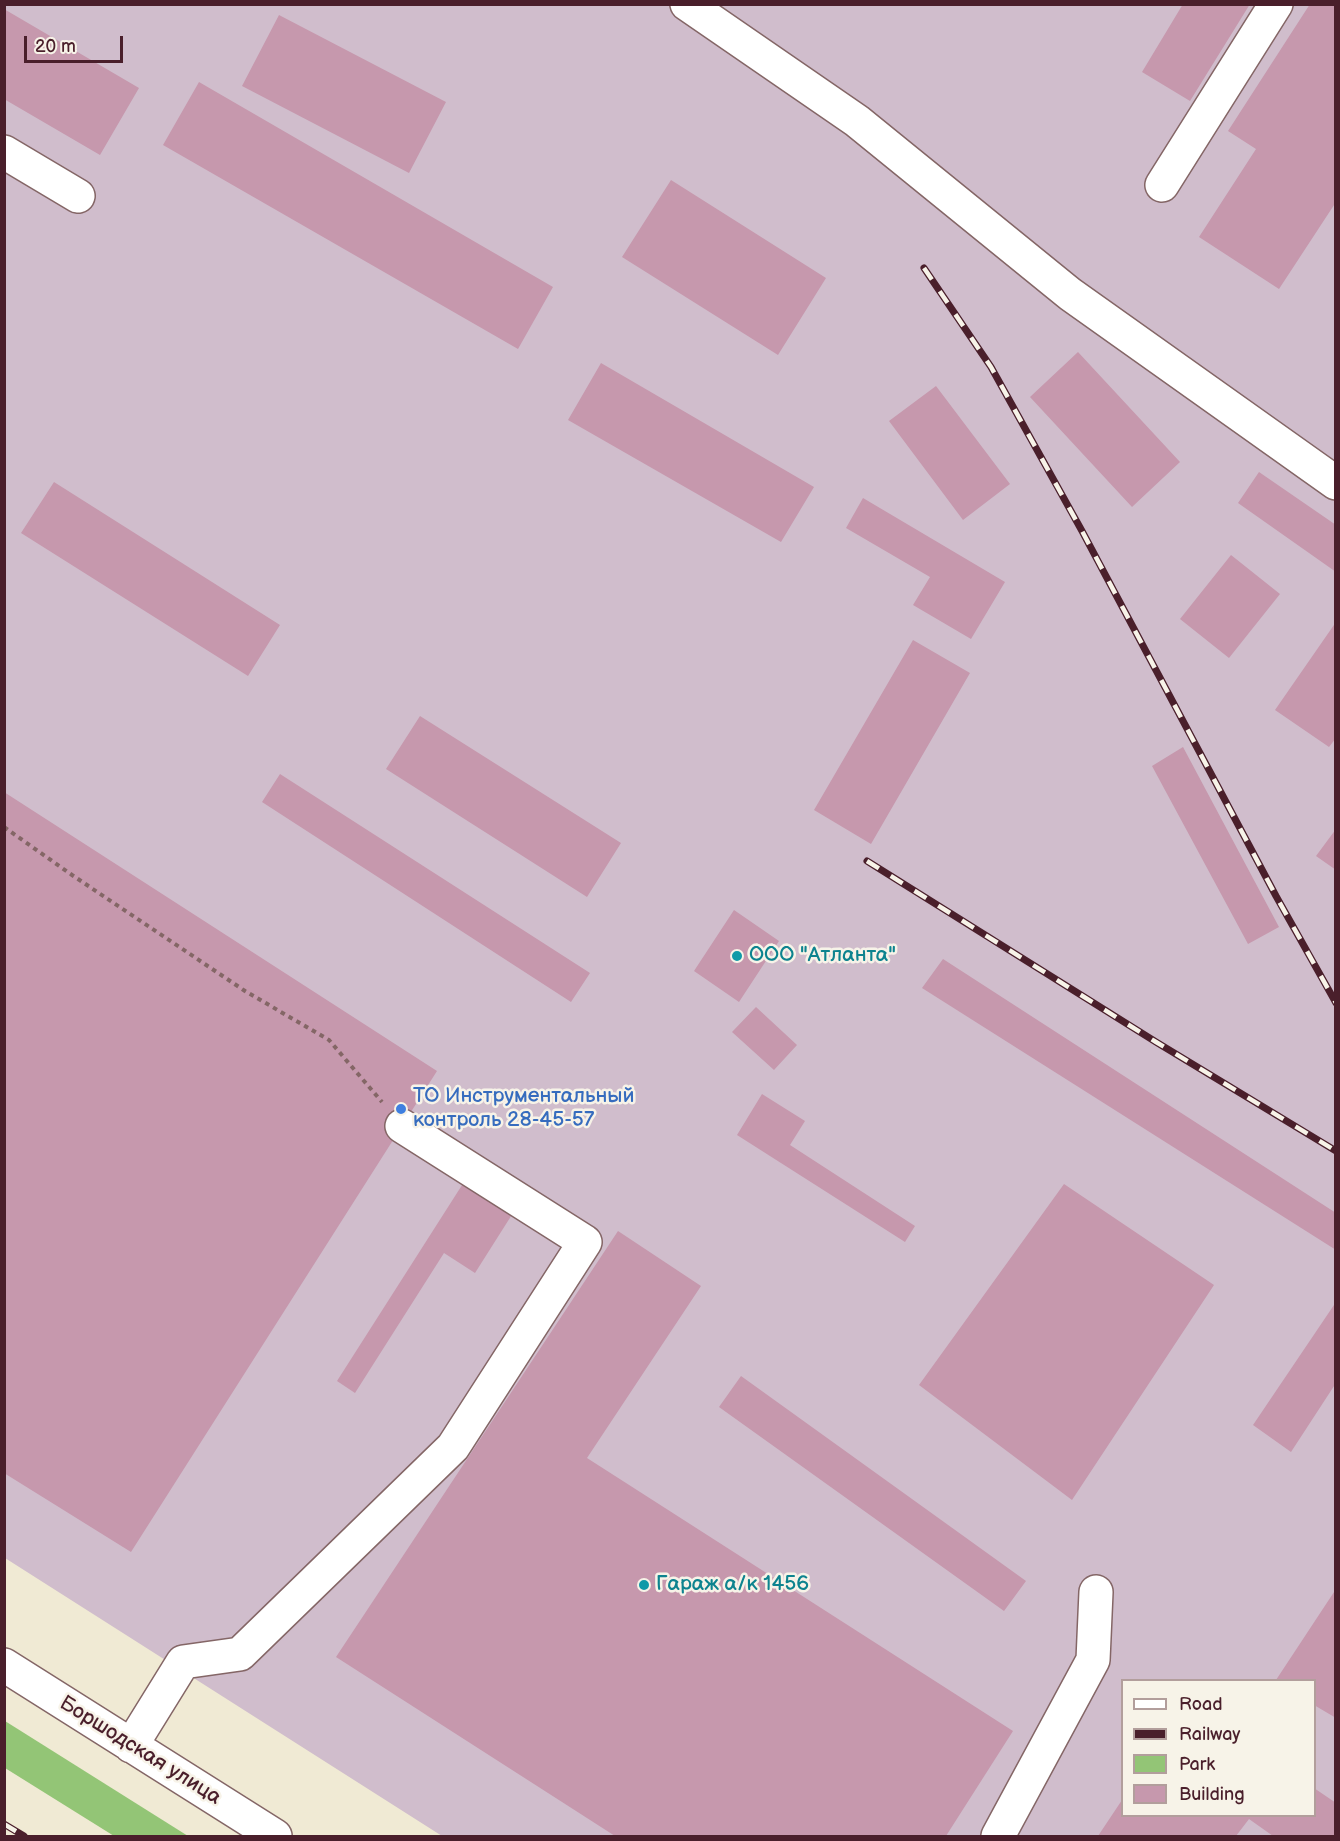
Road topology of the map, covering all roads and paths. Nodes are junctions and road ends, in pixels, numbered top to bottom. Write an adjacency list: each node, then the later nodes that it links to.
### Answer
1 (687, 4): 6 (street)
2 (1276, 4): 4 (street)
3 (4, 152): 5 (street)
4 (1162, 185)
5 (78, 196)
6 (1335, 483)
7 (4, 827): 8 (path)
8 (402, 1126): 11 (street)
9 (1096, 1592): 13 (street)
10 (4, 1665): 11 (street, Боршодская улица)
11 (131, 1746): 12 (street, Боршодская улица)
12 (275, 1836)
13 (999, 1836)

